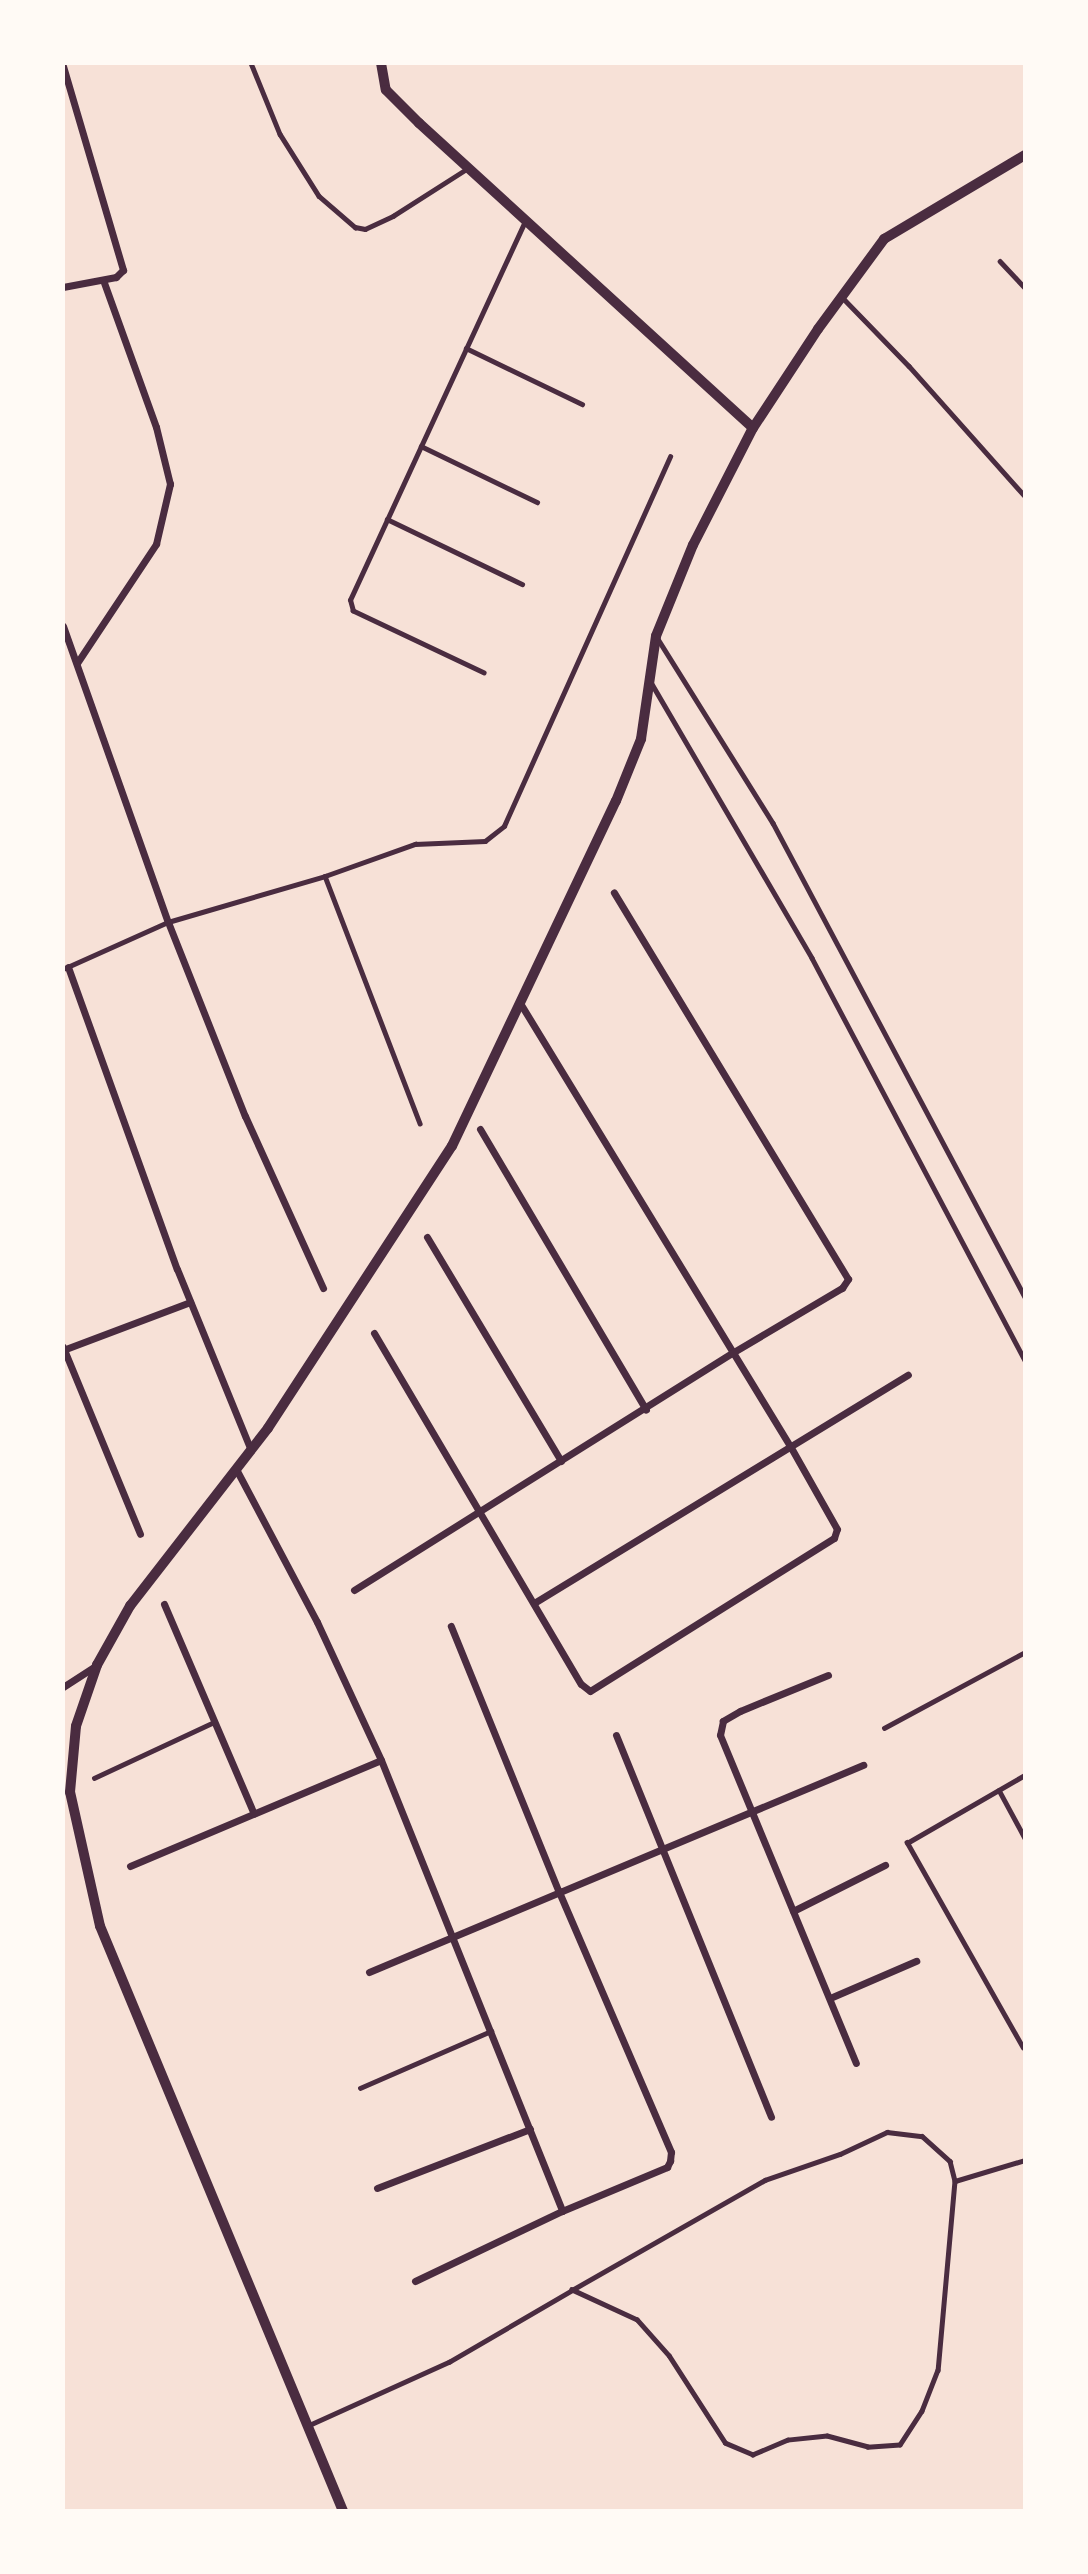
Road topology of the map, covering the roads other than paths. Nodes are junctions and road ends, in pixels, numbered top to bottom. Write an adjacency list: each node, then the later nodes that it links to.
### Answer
1 (251, 63): 5 (lane)
2 (380, 63): 5 (street)
3 (63, 66): 8 (street)
4 (1025, 155): 11 (street)
5 (468, 168): 6 (street)
6 (525, 221): 12 (lane); 14 (street)
7 (1000, 261): 10 (lane)
8 (103, 279): 9 (street); 23 (street)
9 (63, 288)
10 (1025, 288)
11 (842, 297): 14 (street); 17 (lane)
12 (466, 348): 13 (lane); 15 (lane)
13 (582, 404)
14 (753, 428): 22 (street)
15 (421, 446): 18 (lane); 19 (lane)
16 (670, 457): 26 (lane)
17 (1025, 496)
18 (537, 502)
19 (387, 519): 20 (lane); 24 (lane)
20 (522, 584)
21 (63, 626): 23 (street)
22 (656, 636): 25 (street); 35 (lane)
23 (76, 663): 28 (street)
24 (484, 673)
25 (650, 679): 30 (street); 40 (lane)
26 (325, 876): 28 (lane); 31 (lane)
27 (614, 892): 39 (street)
28 (168, 922): 29 (lane); 34 (street)
29 (65, 968): 36 (street)
30 (520, 1003): 39 (street); 44 (street)
31 (420, 1123)
32 (480, 1129): 42 (street)
33 (427, 1237): 45 (street)
34 (323, 1288)
35 (1025, 1297)
36 (190, 1302): 38 (street); 44 (street)
37 (374, 1333): 47 (street)
38 (63, 1349): 48 (street)
39 (732, 1353): 42 (street); 43 (street)
40 (1025, 1361)
41 (908, 1374): 43 (street)
42 (646, 1410): 45 (street)
43 (790, 1446): 50 (street); 50 (street)
44 (251, 1450): 46 (street)
45 (561, 1461): 47 (street)
46 (236, 1469): 54 (street); 60 (street)
47 (479, 1512): 49 (street); 50 (street)
48 (140, 1534)
49 (354, 1590)
50 (534, 1603)
51 (164, 1604): 57 (street)
52 (452, 1626): 71 (street)
53 (1025, 1651): 58 (lane)
54 (97, 1665): 56 (street); 89 (street)
55 (828, 1675): 65 (street)
56 (63, 1687)
57 (215, 1722): 63 (lane); 66 (street)
58 (884, 1728)
59 (616, 1735): 68 (street)
60 (381, 1760): 66 (street); 73 (street)
61 (863, 1765): 65 (street)
62 (1025, 1775): 64 (lane)
63 (94, 1778)
64 (999, 1790): 67 (lane); 78 (lane)
65 (753, 1813): 68 (street); 72 (street)
66 (254, 1814): 70 (street)
67 (1025, 1838)
68 (662, 1848): 71 (street); 81 (street)
69 (885, 1865): 72 (street)
70 (130, 1866)
71 (558, 1890): 73 (street); 86 (street)
72 (793, 1911): 76 (street)
73 (454, 1937): 75 (street); 77 (street)
74 (916, 1961): 76 (street)
75 (369, 1972)
76 (830, 1998): 79 (street)
77 (491, 2031): 80 (lane); 82 (street)
78 (1023, 2048)
79 (856, 2063)
80 (360, 2088)
81 (771, 2117)
82 (530, 2129): 85 (street); 86 (street)
83 (1025, 2160): 84 (lane)
84 (954, 2181): 88 (lane); 88 (lane)
85 (377, 2188)
86 (562, 2211): 87 (street)
87 (415, 2281)
88 (572, 2290): 89 (lane)
89 (306, 2426): 90 (street)
90 (343, 2511)

